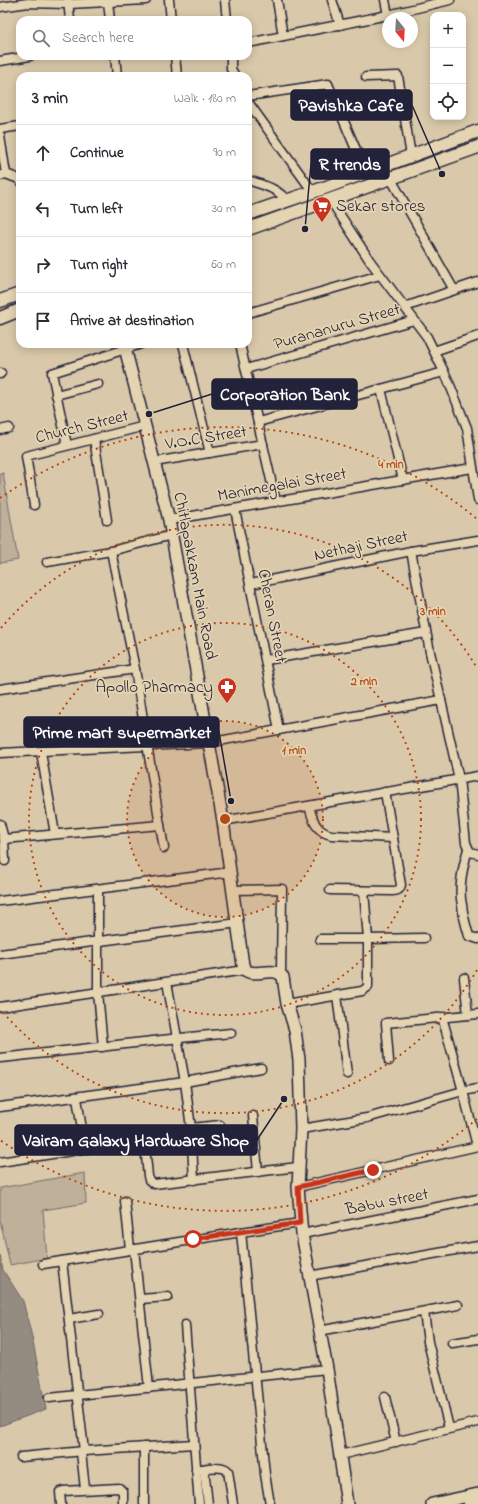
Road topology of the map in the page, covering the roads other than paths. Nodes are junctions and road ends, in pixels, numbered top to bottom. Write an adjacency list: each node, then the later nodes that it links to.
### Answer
1 (146, 0): 9 (street)
2 (168, 0): 15 (street)
3 (225, 0): 16 (street)
4 (277, 0): 19 (street)
5 (332, 0): 18 (street)
6 (385, 0): 11 (street)
7 (450, 0): 12 (street)
8 (68, 2): 9 (street); 10 (street); 13 (street)
9 (108, 2): 14 (street)
10 (0, 7)
11 (387, 12)
12 (400, 12)
13 (70, 16)
14 (110, 16)
15 (170, 16)
16 (227, 16)
17 (382, 16): 18 (street)
18 (340, 25): 19 (street)
19 (283, 36): 20 (street)
20 (252, 42)
21 (16, 58): 25 (street)
22 (115, 60): 26 (street)
23 (175, 60): 27 (street)
24 (231, 60): 28 (street)
25 (0, 61)
26 (117, 72)
27 (177, 72)
28 (233, 72)
29 (366, 77): 37 (street)
30 (252, 95): 38 (street)
31 (252, 108): 43 (street)
32 (16, 127): 33 (street)
33 (0, 129)
34 (478, 131): 37 (main road)
35 (0, 136): 39 (street)
36 (478, 147): 41 (main road)
37 (411, 156): 38 (main road)
38 (366, 173): 43 (main road)
39 (3, 175): 40 (street)
40 (16, 178)
41 (391, 179): 45 (main road); 50 (street)
42 (252, 182): 44 (street)
43 (312, 192): 44 (main road)
44 (287, 201): 46 (main road)
45 (331, 201): 47 (main road); 48 (street)
46 (252, 213)
47 (252, 228)
48 (380, 275): 53 (street); 55 (street)
49 (478, 282): 50 (street)
50 (454, 290): 53 (street)
51 (16, 295): 52 (main road)
52 (0, 301)
53 (404, 307): 57 (street)
54 (16, 312): 56 (main road)
55 (252, 312)
56 (0, 318)
57 (414, 320): 63 (street); 64 (street, Purananuru Street)
58 (478, 336): 63 (street)
59 (120, 348): 68 (street)
60 (126, 348): 70 (street, Chitlapakkam Main Road)
61 (184, 348): 76 (street)
62 (241, 348): 64 (street)
63 (434, 351): 65 (street)
64 (246, 369): 69 (street)
65 (444, 372): 67 (street); 78 (street)
66 (98, 384): 68 (street)
67 (381, 389): 69 (street); 79 (street)
68 (56, 395): 75 (street)
69 (258, 422): 74 (street)
70 (145, 426): 73 (street, Church Street); 77 (street, Chitlapakkam Main Road)
71 (9, 428): 72 (street)
72 (0, 430)
73 (94, 439): 75 (street, Church Street); 84 (street)
74 (263, 444): 76 (street, V.O.C Street); 81 (street)
75 (67, 446): 82 (street, Church Street)
76 (210, 453): 77 (street, V.O.C Street)
77 (154, 462): 85 (street, Chitlapakkam Main Road)
78 (472, 468): 79 (street, Manimegalai Street); 80 (street)
79 (403, 480): 81 (street, Manimegalai Street)
80 (478, 497)
81 (276, 502): 83 (street, Manimegalai Street)
82 (34, 505)
83 (235, 509): 85 (street, Manimegalai Street); 91 (street, Cheran Street)
84 (107, 520)
85 (169, 520): 86 (street, Chitlapakkam Main Road)
86 (172, 535): 88 (street); 98 (street, Chitlapakkam Main Road)
87 (478, 540): 89 (street, Nethaji Street)
88 (111, 551): 90 (street); 94 (street)
89 (411, 551): 91 (street, Nethaji Street); 92 (street)
90 (47, 562)
91 (251, 584): 93 (street, Cheran Street)
92 (426, 633): 93 (street); 96 (street)
93 (266, 660): 97 (street, Cheran Street)
94 (135, 669): 95 (street); 99 (street)
95 (0, 689)
96 (441, 700): 97 (street); 103 (street)
97 (279, 730): 98 (street)
98 (208, 743): 99 (street); 106 (street, Chitlapakkam Main Road)
99 (148, 747): 100 (street); 108 (street)
100 (41, 752): 101 (street); 109 (street)
101 (0, 753)
102 (478, 776): 103 (street)
103 (459, 780): 104 (street); 113 (street)
104 (385, 792): 105 (street); 110 (street)
105 (309, 806): 106 (street); 110 (street)
106 (223, 821): 116 (street, Chitlapakkam Main Road)
107 (0, 824): 111 (street)
108 (160, 825): 109 (street); 112 (street)
109 (55, 834): 111 (street)
110 (393, 838): 120 (street)
111 (4, 839): 115 (street)
112 (164, 848)
113 (468, 849): 114 (street); 124 (street)
114 (478, 854)
115 (5, 861)
116 (230, 872): 117 (street); 118 (street, Chitlapakkam Main Road)
117 (98, 889): 121 (street); 127 (street)
118 (233, 890): 122 (street, Chitlapakkam Main Road); 130 (street)
119 (330, 890): 120 (street)
120 (364, 891): 126 (street)
121 (0, 901)
122 (238, 923): 127 (street); 129 (street, Chitlapakkam Main Road)
123 (424, 938): 126 (street)
124 (478, 938)
125 (320, 939): 126 (street)
126 (368, 939): 134 (street)
127 (97, 942): 128 (street); 133 (street)
128 (0, 954)
129 (245, 970): 130 (street); 132 (street)
130 (281, 974): 135 (street)
131 (464, 978): 138 (street)
132 (167, 982): 133 (street); 141 (street)
133 (98, 992): 136 (street); 142 (street)
134 (337, 995): 135 (street); 146 (street)
135 (287, 1004): 155 (street)
136 (0, 1007)
137 (478, 1014): 138 (street)
138 (468, 1015): 139 (street)
139 (442, 1017): 144 (street); 149 (street)
140 (231, 1033): 141 (street)
141 (176, 1038): 142 (street); 147 (street)
142 (103, 1047): 143 (street)
143 (0, 1058)
144 (389, 1061)
145 (261, 1068): 147 (street)
146 (347, 1074)
147 (185, 1082): 150 (street); 154 (street)
148 (478, 1088): 149 (street)
149 (464, 1090): 155 (street); 156 (street)
150 (77, 1098): 151 (street); 157 (street)
151 (0, 1107)
152 (253, 1116): 160 (street)
153 (220, 1125): 154 (street)
154 (191, 1128): 161 (street)
155 (301, 1129): 159 (street)
156 (478, 1146): 162 (street)
157 (85, 1148): 158 (street); 161 (street)
158 (0, 1162)
159 (298, 1167): 160 (street); 162 (street)
160 (258, 1172): 161 (street)
161 (194, 1180)
162 (298, 1187): 165 (street)
163 (478, 1199): 165 (street, Babu street)
164 (125, 1201): 168 (street)
165 (301, 1229): 166 (street, Babu street); 171 (street)
166 (241, 1232): 168 (street, Babu street); 183 (street)
167 (478, 1246): 171 (street)
168 (132, 1249): 169 (street, Babu street); 173 (street)
169 (62, 1261): 170 (street, Babu street); 177 (street)
170 (43, 1264)
171 (309, 1276): 179 (street)
172 (168, 1297): 173 (street)
173 (140, 1299): 185 (street)
174 (458, 1305): 175 (street)
175 (424, 1312): 179 (street); 190 (street)
176 (99, 1314): 177 (street)
177 (69, 1319): 186 (street)
178 (185, 1325): 184 (street)
179 (320, 1331): 182 (street)
180 (478, 1339): 181 (street)
181 (452, 1343)
182 (326, 1369): 183 (street); 195 (street)
183 (255, 1377): 184 (street); 208 (street)
184 (189, 1384): 185 (street); 192 (street)
185 (149, 1388): 186 (street)
186 (78, 1396): 188 (street); 194 (street)
187 (385, 1397): 191 (street)
188 (50, 1398)
189 (478, 1422): 190 (street)
190 (448, 1428): 191 (street)
191 (396, 1442): 195 (street)
192 (194, 1444): 193 (street); 197 (street)
193 (144, 1448): 194 (street); 204 (street)
194 (83, 1451): 196 (street); 198 (street)
195 (340, 1455): 209 (street)
196 (20, 1457)
197 (200, 1469): 205 (street); 206 (street); 207 (street)
198 (85, 1489): 202 (street); 203 (street)
199 (478, 1494): 201 (street)
200 (478, 1502): 211 (street)
201 (443, 1503): 210 (street)
202 (61, 1504)
203 (123, 1504)
204 (144, 1504)
205 (199, 1504)
206 (208, 1504)
207 (232, 1504)
208 (270, 1504)
209 (347, 1504)
210 (432, 1504)
211 (468, 1504)

